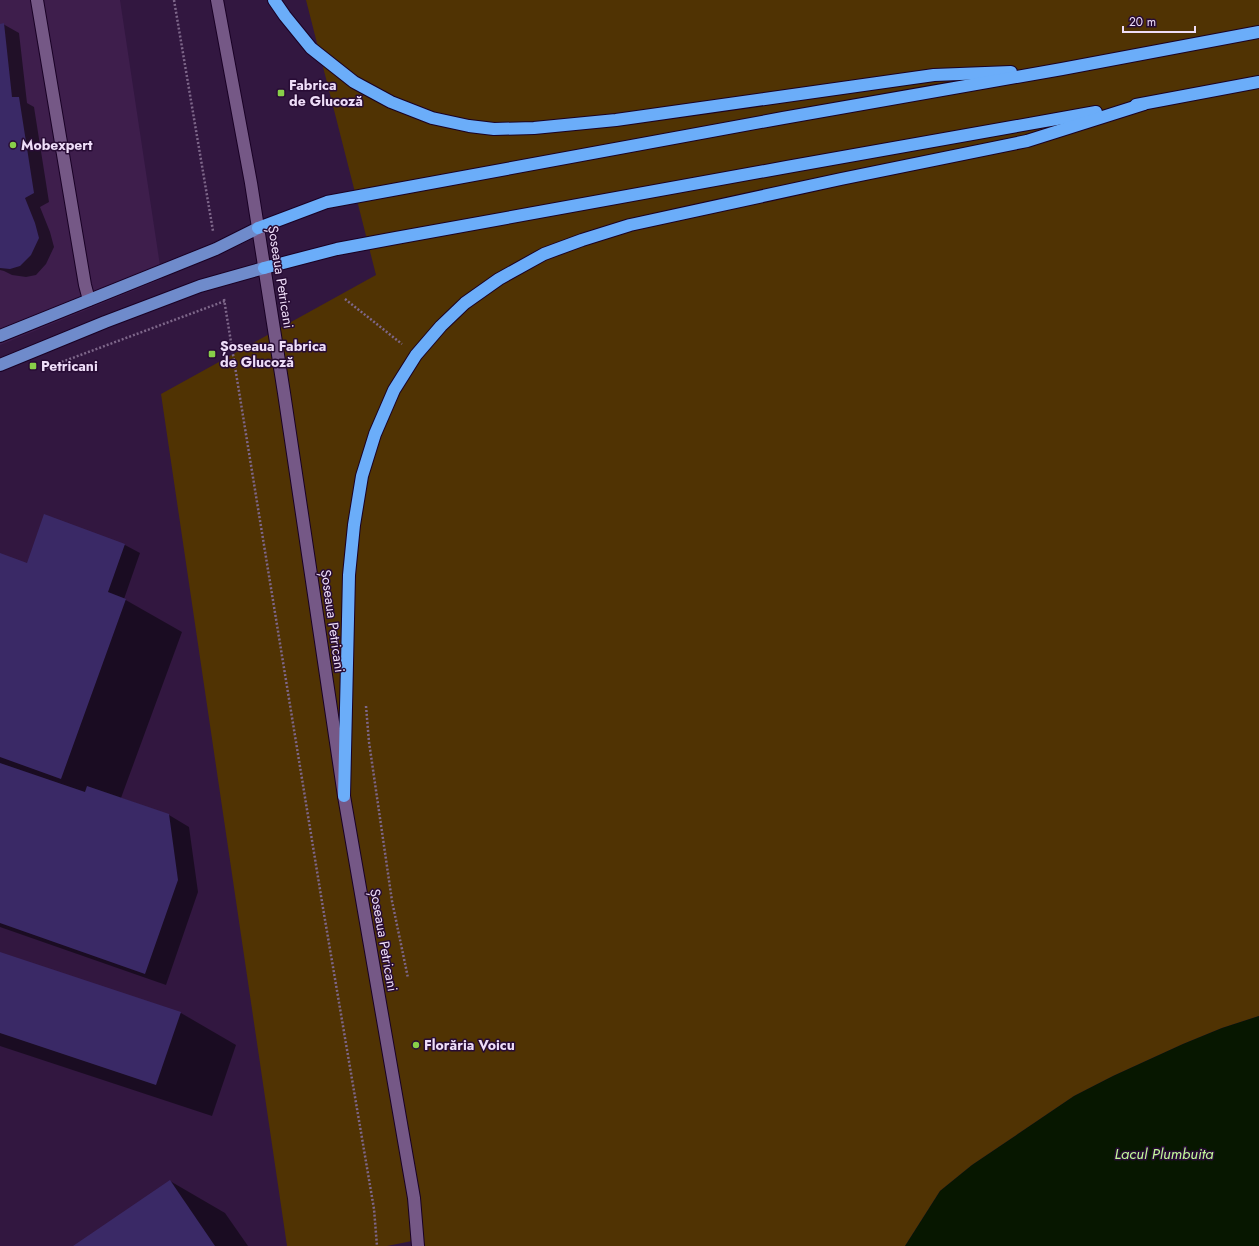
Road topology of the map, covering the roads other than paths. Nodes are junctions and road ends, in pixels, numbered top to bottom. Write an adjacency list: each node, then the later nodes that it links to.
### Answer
1 (37, 0): 10 (main road)
2 (217, 0): 8 (main road, Șoseaua Petricani)
3 (274, 0): 5 (highway)
4 (1259, 32): 5 (highway)
5 (1062, 69): 8 (highway)
6 (1259, 82): 7 (highway)
7 (1144, 104): 9 (highway); 13 (highway)
8 (258, 228): 9 (main road, Șoseaua Petricani); 10 (main road)
9 (264, 268): 12 (main road); 13 (main road, Șoseaua Petricani)
10 (89, 300): 11 (main road)
11 (0, 336)
12 (0, 364)
13 (344, 796): 14 (main road, Șoseaua Petricani)
14 (418, 1246)

